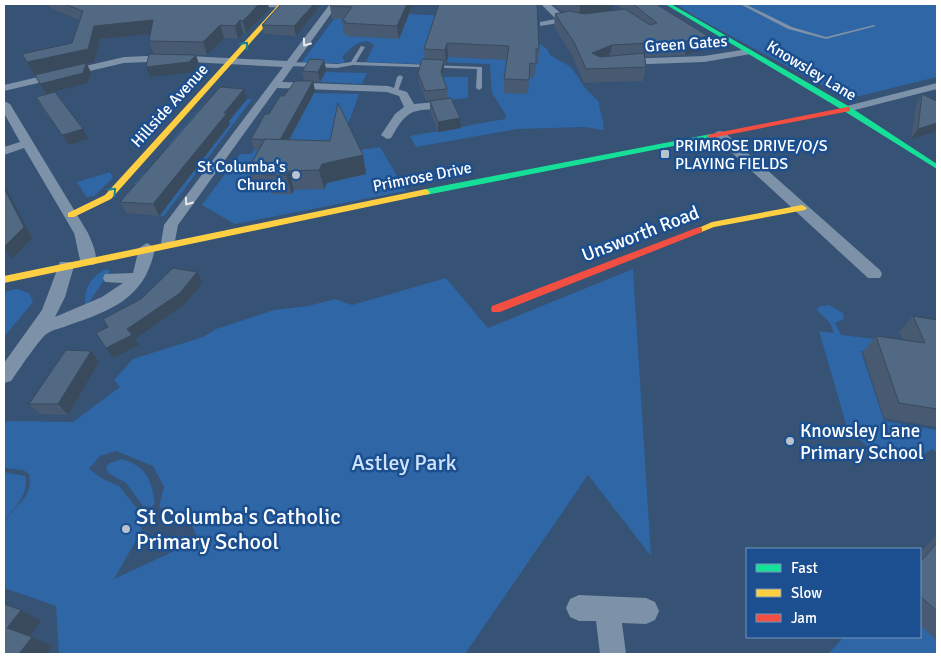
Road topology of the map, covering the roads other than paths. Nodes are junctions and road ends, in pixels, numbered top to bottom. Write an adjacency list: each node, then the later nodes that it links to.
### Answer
1 (263, 4): 2 (street)
2 (281, 4): 6 (street); 15 (street, Hillside Avenue, one-way to 2)
3 (545, 4): 7 (street)
4 (668, 4): 13 (street, Knowsley Lane)
5 (742, 4): 10 (lane)
6 (333, 5): 18 (street, one-way to 18)
7 (564, 20): 8 (street); 9 (street)
8 (585, 22)
9 (543, 24)
10 (874, 26)
11 (127, 46): 14 (street)
12 (363, 47): 16 (lane)
13 (748, 52): 17 (street, Green Gates); 28 (street, Knowsley Lane)
14 (124, 60): 15 (street); 22 (street)
15 (231, 61): 18 (street); 35 (street, Hillside Avenue, one-way to 15)
16 (352, 63): 18 (lane); 23 (lane)
17 (610, 63)
18 (290, 64): 20 (street)
19 (400, 77): 24 (lane)
20 (274, 85): 24 (street); 36 (street, one-way to 36)
21 (937, 86): 28 (street)
22 (4, 88)
23 (479, 88)
24 (395, 90): 27 (street)
25 (4, 104): 31 (street)
26 (448, 104): 27 (street)
27 (410, 108): 30 (street)
28 (847, 109): 29 (street, Primrose Drive); 33 (street, Knowsley Lane)
29 (720, 135): 34 (street); 36 (street, Primrose Drive)
30 (387, 136)
31 (28, 143): 32 (street); 35 (street)
32 (4, 151)
33 (937, 167)
34 (802, 208): 40 (street); 44 (street, Unsworth Road)
35 (71, 215): 38 (street)
36 (169, 243): 37 (street, Primrose Drive)
37 (147, 248): 38 (street, Primrose Drive); 42 (street)
38 (88, 261): 39 (street, Primrose Drive)
39 (66, 266): 43 (street, Primrose Drive); 45 (street)
40 (874, 274)
41 (111, 278): 42 (street)
42 (138, 278): 45 (street)
43 (4, 280)
44 (496, 308)
45 (40, 328): 46 (street)
46 (4, 376)
47 (579, 608): 48 (street)
48 (608, 610): 49 (street); 50 (street)
49 (646, 611)
50 (613, 654)

